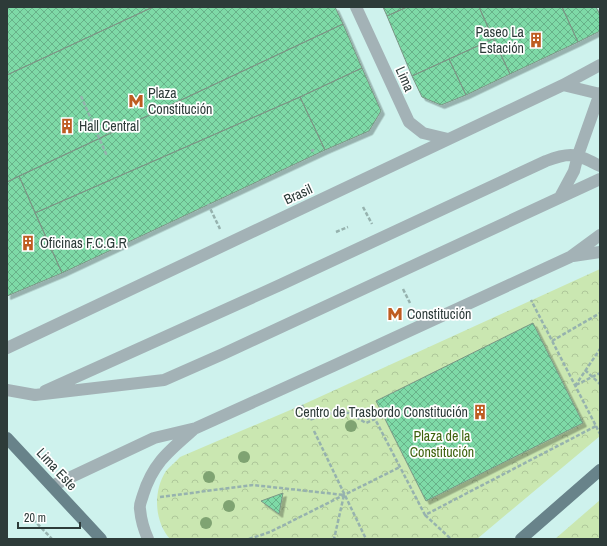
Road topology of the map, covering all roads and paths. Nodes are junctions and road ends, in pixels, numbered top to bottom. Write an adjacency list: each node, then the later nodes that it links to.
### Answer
1 (356, 7): 6 (street, Lima)
2 (600, 65): 3 (street, Brasil)
3 (563, 85): 4 (street); 6 (street, Brasil)
4 (600, 94): 7 (street)
5 (81, 96): 8 (path)
6 (448, 139): 18 (street, Brasil)
7 (578, 155): 9 (street); 11 (street); 34 (street)
8 (107, 156)
9 (600, 166)
10 (600, 179): 11 (street)
11 (560, 197): 34 (street)
12 (208, 204): 18 (path)
13 (363, 207): 14 (path)
14 (372, 225)
15 (348, 226): 16 (path)
16 (336, 232)
17 (600, 235): 20 (street)
18 (228, 244): 26 (street, Brasil)
19 (600, 252): 20 (street)
20 (570, 257): 37 (street)
21 (402, 286): 23 (path)
22 (531, 300): 25 (path)
23 (410, 303)
24 (600, 313): 25 (path)
25 (552, 341): 32 (path)
26 (7, 348)
27 (600, 349): 28 (path)
28 (585, 370): 30 (path); 32 (path)
29 (600, 373): 30 (path)
30 (592, 377): 31 (path); 32 (path)
31 (600, 384)
32 (575, 386): 36 (path)
33 (7, 390): 34 (street)
34 (35, 395)
35 (302, 405): 41 (path)
36 (596, 426): 39 (path); 47 (path)
37 (196, 428): 43 (street); 50 (street)
38 (314, 431): 44 (path)
39 (600, 434)
40 (7, 438): 43 (main road, Lima Este)
41 (400, 467): 44 (path); 47 (path)
42 (600, 470): 55 (main road)
43 (52, 486): 49 (main road, Lima Este)
44 (344, 495): 45 (path); 51 (path); 52 (path); 53 (path)
45 (158, 497)
46 (29, 515): 48 (path)
47 (425, 515): 54 (path)
48 (52, 539)
49 (101, 539)
50 (148, 539)
51 (249, 539)
52 (334, 539)
53 (366, 539)
54 (451, 539)
55 (521, 539)

